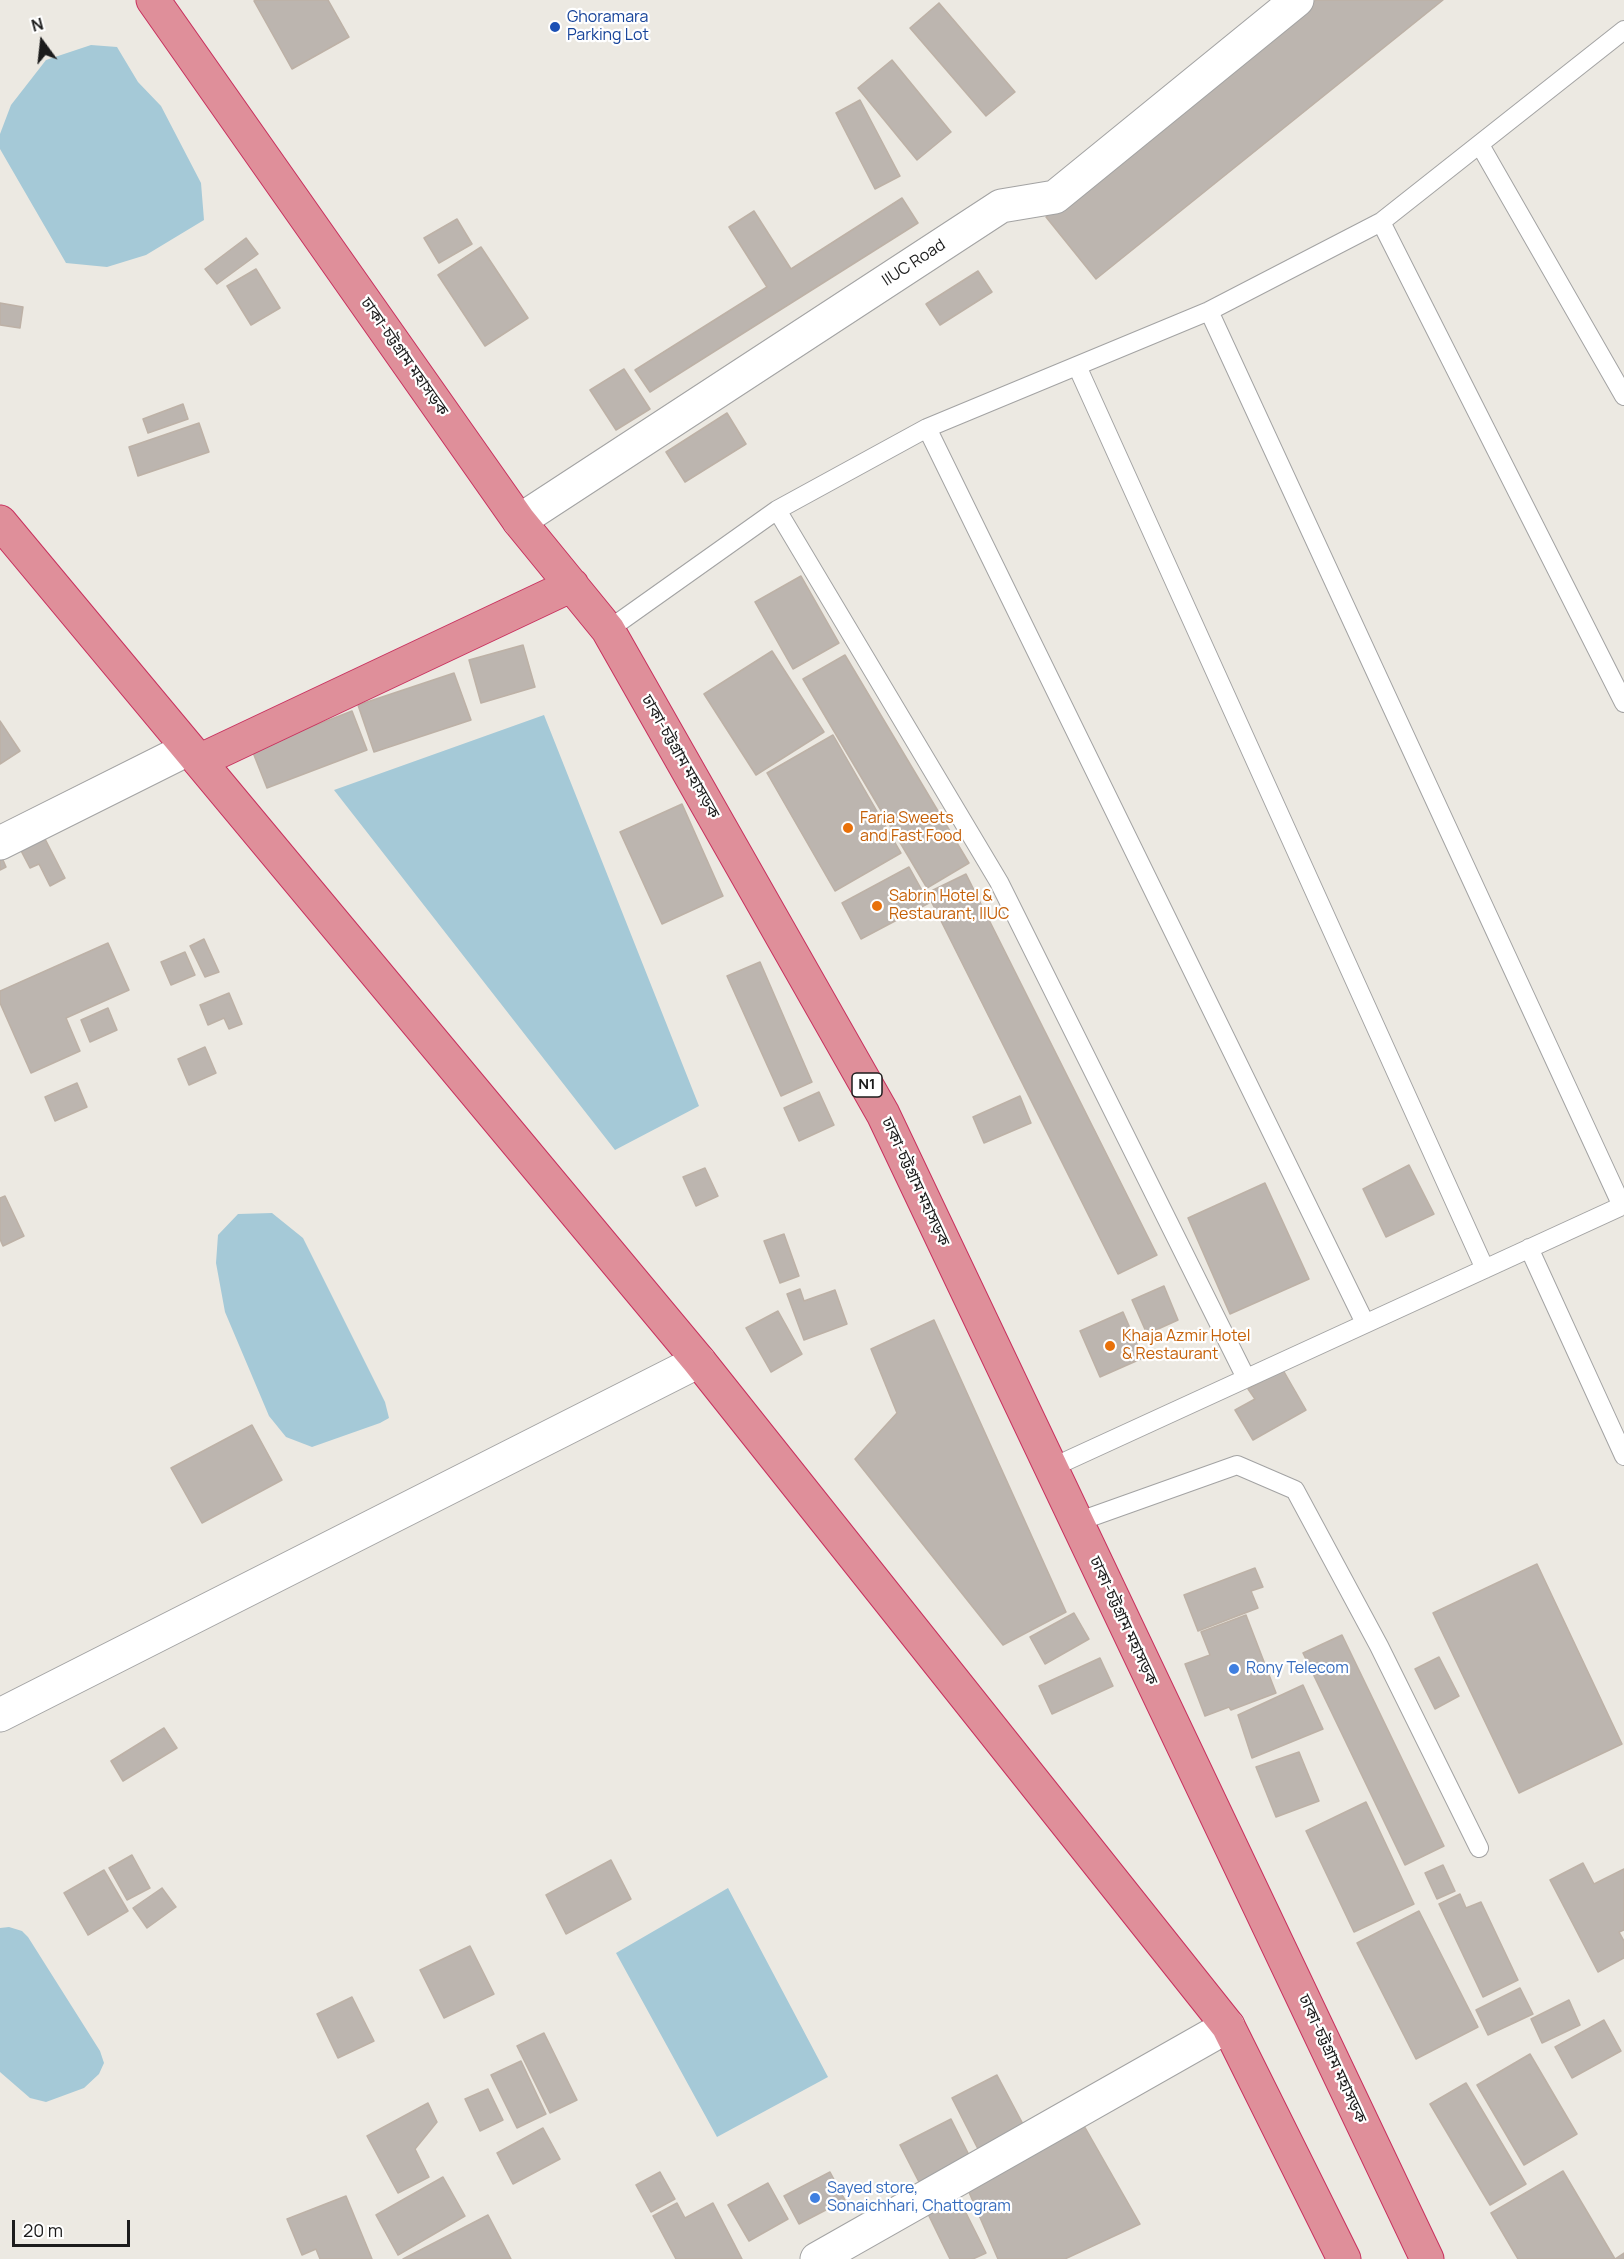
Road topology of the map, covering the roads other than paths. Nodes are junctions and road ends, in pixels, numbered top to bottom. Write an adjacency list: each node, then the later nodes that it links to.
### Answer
1 (153, 0): 11 (highway, ঢাকা-চট্টগ্রাম মহাসড়ক / N1)
2 (1297, 0): 11 (street, IIUC Road)
3 (1624, 30): 4 (lane)
4 (1480, 145): 5 (lane); 8 (lane)
5 (1381, 222): 6 (lane); 15 (lane)
6 (1209, 311): 7 (lane); 18 (lane)
7 (1077, 366): 9 (lane); 20 (lane)
8 (1624, 396)
9 (927, 428): 10 (lane); 21 (lane)
10 (777, 510): 14 (lane); 23 (lane)
11 (519, 521): 13 (highway, ঢাকা-চট্টগ্রাম মহাসড়ক / N1)
12 (0, 522): 16 (highway)
13 (572, 585): 14 (highway, ঢাকা-চট্টগ্রাম মহাসড়ক / N1); 16 (highway)
14 (608, 630): 25 (highway, ঢাকা-চট্টগ্রাম মহাসড়ক / N1)
15 (1624, 702)
16 (194, 755): 17 (street); 22 (highway)
17 (0, 843)
18 (1623, 1205): 19 (lane)
19 (1529, 1248): 20 (lane); 24 (lane)
20 (1485, 1269): 21 (lane)
21 (1365, 1323): 23 (lane)
22 (699, 1361): 27 (street); 29 (highway)
23 (1246, 1378): 25 (lane)
24 (1624, 1456)
25 (1051, 1468): 26 (highway, ঢাকা-চট্টগ্রাম মহাসড়ক / N1)
26 (1077, 1522): 28 (lane); 32 (highway, ঢাকা-চট্টগ্রাম মহাসড়ক / N1)
27 (0, 1715)
28 (1479, 1848)
29 (1228, 2026): 30 (street); 31 (highway)
30 (817, 2259)
31 (1344, 2259)
32 (1427, 2259)

